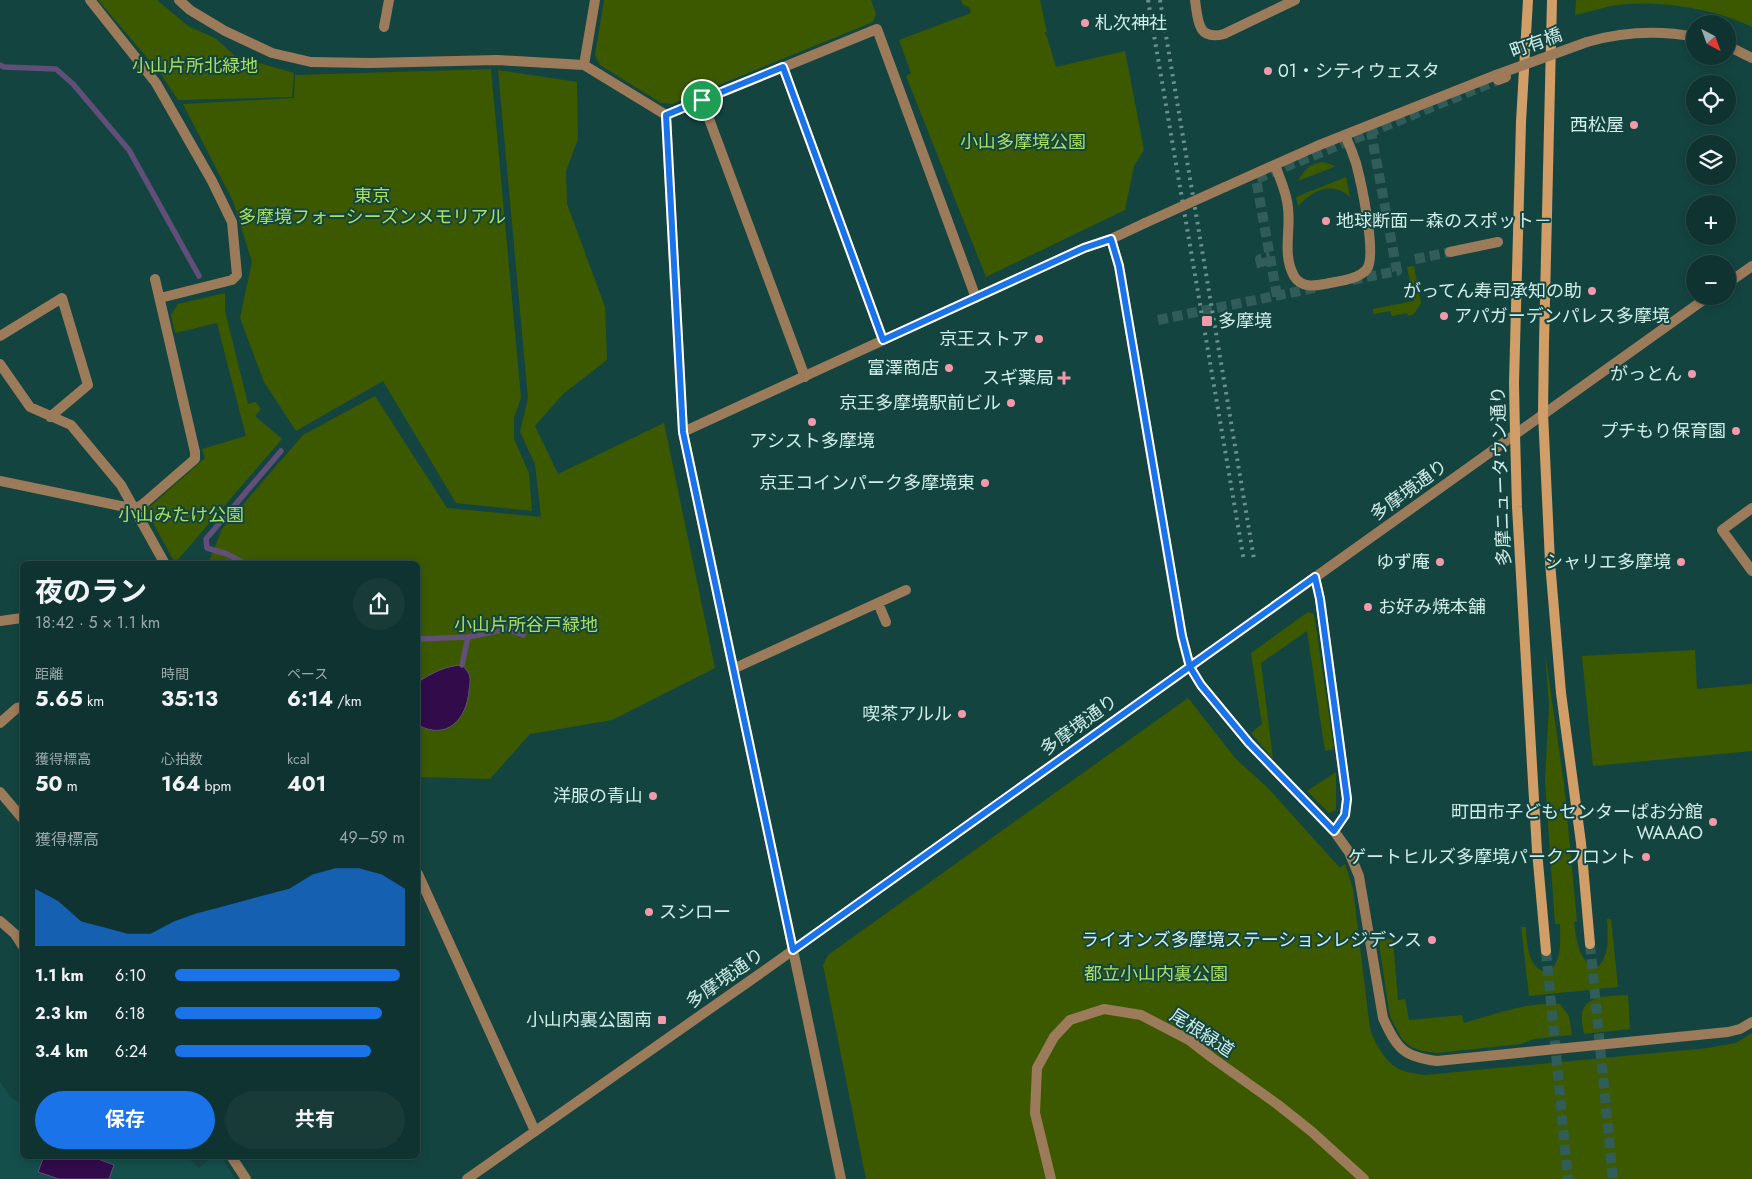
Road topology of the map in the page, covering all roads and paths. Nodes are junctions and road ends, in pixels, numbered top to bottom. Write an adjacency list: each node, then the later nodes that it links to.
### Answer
1 (90, 0): 25 (street)
2 (179, 0): 13 (street)
3 (389, 0): 9 (street)
4 (595, 0): 13 (street)
5 (1195, 0): 6 (street)
6 (1295, 0)
7 (1528, 0): 35 (main road, 多摩ニュータウン通り)
8 (1552, 0): 32 (main road)
9 (384, 27)
10 (1686, 36): 17 (street, 町有橋, bridge)
11 (1736, 50): 12 (street)
12 (1752, 58)
13 (584, 65): 16 (street)
14 (783, 67): 15 (street); 26 (street); 29 (street)
15 (702, 100): 16 (street); 31 (street)
16 (666, 115): 34 (street)
17 (1345, 135): 18 (street, 町有橋); 18 (street)
18 (1274, 165): 19 (street, 町有橋, bridge)
19 (1111, 239): 26 (street, 町有橋); 47 (street)
20 (1498, 242): 21 (street)
21 (1450, 252)
22 (1752, 266): 23 (street)
23 (1736, 277)
24 (155, 279): 25 (street)
25 (160, 298): 38 (street)
26 (976, 298): 29 (street, 町有橋)
27 (1696, 305): 32 (street, 多摩境通り)
28 (0, 336): 33 (street)
29 (883, 340): 31 (street, 町有橋)
30 (0, 364): 33 (street)
31 (805, 376): 34 (street, 町有橋)
32 (1543, 413): 35 (street, 多摩境通り); 57 (main road)
33 (50, 417): 38 (street)
34 (683, 432): 48 (street)
35 (1515, 434): 41 (street, 多摩境通り); 59 (main road, 多摩ニュータウン通り)
36 (0, 481): 38 (street)
37 (1752, 508): 40 (street)
38 (135, 509): 39 (street)
39 (163, 561)
40 (1752, 571)
41 (1315, 577): 47 (street, 多摩境通り); 53 (street)
42 (906, 590): 43 (street)
43 (878, 603): 46 (street); 48 (street)
44 (20, 618): 45 (street)
45 (0, 621)
46 (886, 622)
47 (1190, 667): 53 (street); 58 (street, 多摩境通り)
48 (733, 670): 58 (street)
49 (20, 707): 50 (street)
50 (0, 723)
51 (0, 792): 52 (street)
52 (20, 816)
53 (1334, 831): 60 (street)
54 (420, 878): 61 (street)
55 (0, 921): 56 (street)
56 (20, 941)
57 (1590, 944)
58 (793, 950): 61 (street, 多摩境通り); 65 (street)
59 (1546, 951)
60 (1752, 1022)
61 (535, 1131): 64 (street, 多摩境通り)
62 (233, 1159): 63 (street)
63 (246, 1179)
64 (468, 1179)
65 (841, 1179)
66 (1051, 1179): 67 (street, 尾根緑道)
67 (1364, 1179)

